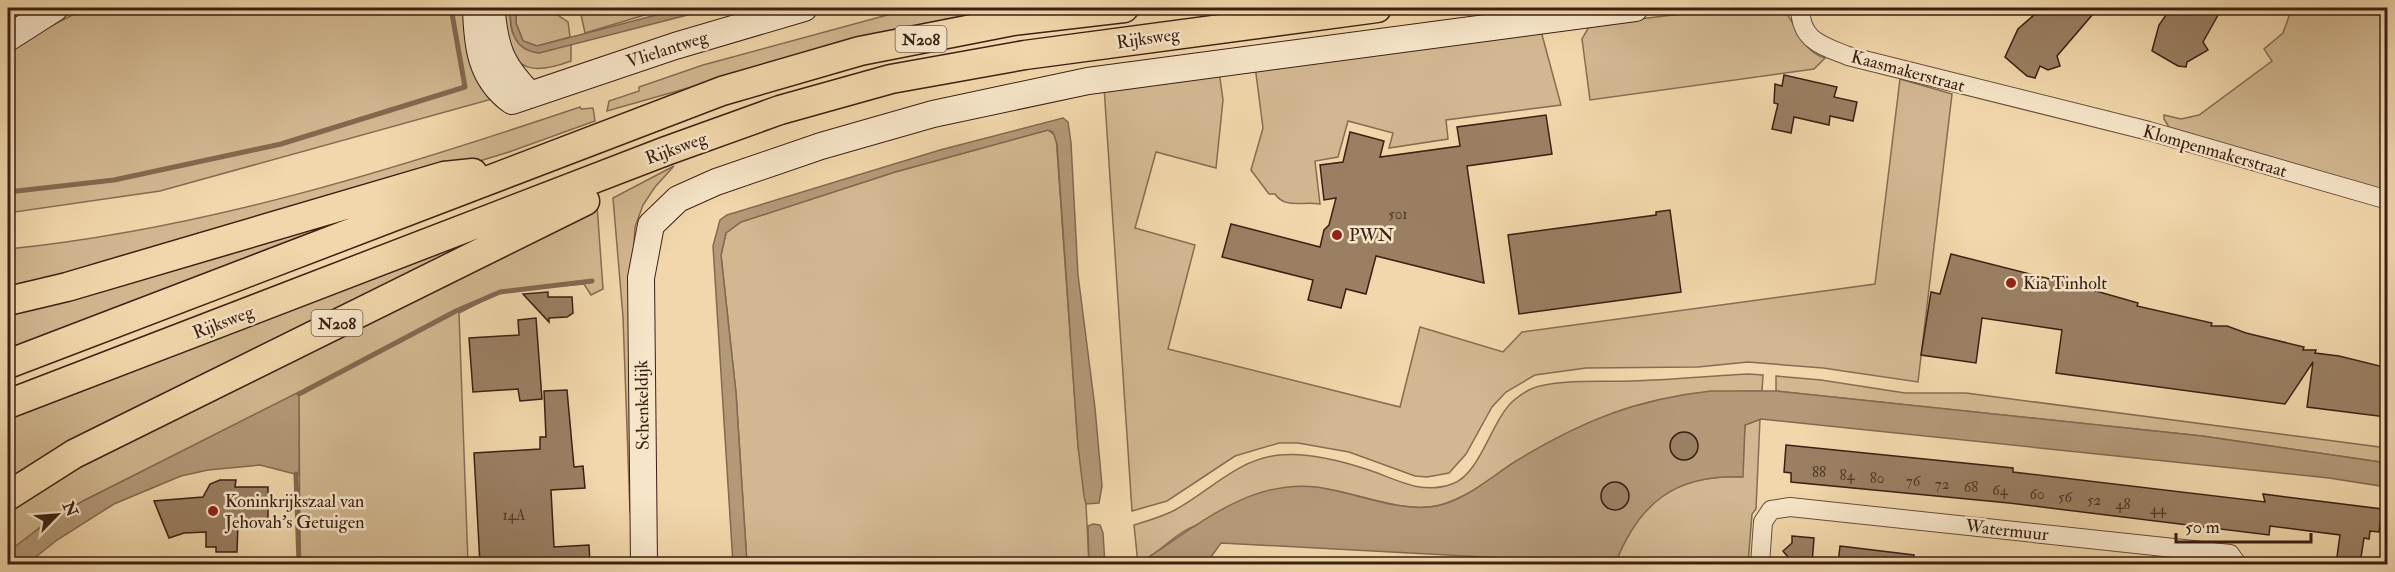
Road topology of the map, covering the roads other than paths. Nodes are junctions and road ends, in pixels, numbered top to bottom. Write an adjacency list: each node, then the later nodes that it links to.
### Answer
1 (27, 8): 10 (street)
2 (55, 8): 11 (street)
3 (476, 8): 12 (street)
4 (491, 8): 12 (street)
5 (804, 8): 12 (street, Vlielantweg)
6 (1124, 8): 15 (main road, Rijksweg / N208)
7 (1377, 8): 14 (main road, Rijksweg / N208)
8 (1635, 8): 17 (street, Rijksweg)
9 (1800, 8): 13 (street, Kaasmakerstraat)
10 (8, 23)
11 (8, 38)
12 (521, 98)
13 (2040, 106): 16 (street, Klompenmakerstraat)
14 (666, 151): 20 (main road, Rijksweg / N208); 21 (main road, N208)
15 (514, 169): 18 (main road, N208); 19 (main road, Rijksweg / N208)
16 (2388, 200)
17 (645, 245): 22 (street, Schenkeldijk)
18 (8, 301)
19 (8, 364)
20 (8, 404)
21 (8, 496)
22 (644, 564)
23 (1760, 564): 24 (street, Watermuur)
24 (2237, 564)

